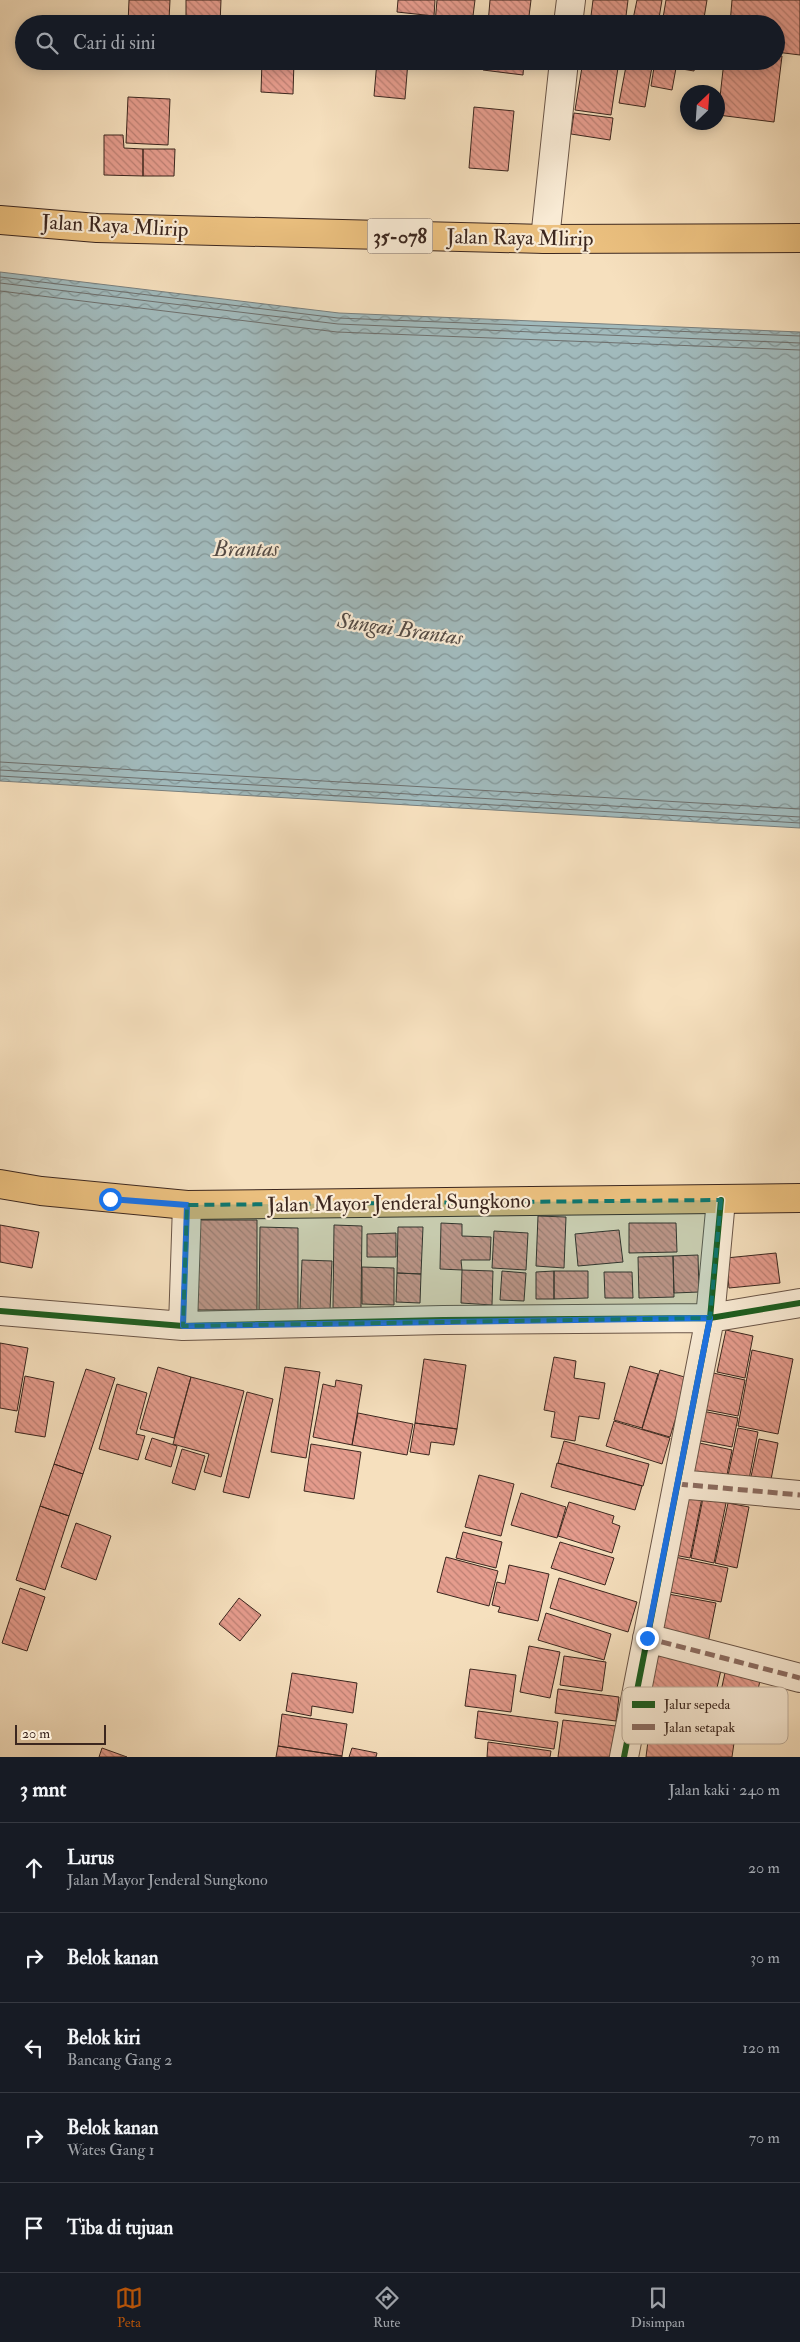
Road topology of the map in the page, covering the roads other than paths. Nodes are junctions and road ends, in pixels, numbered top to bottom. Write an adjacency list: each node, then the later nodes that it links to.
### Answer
1 (571, 0): 2 (street)
2 (569, 15)
3 (563, 70): 6 (street)
4 (0, 220): 6 (main road, Jalan Raya Mlirip / 35-078)
5 (800, 238): 6 (main road, Jalan Raya Mlirip / 35-078)
6 (545, 239)
7 (0, 1184): 10 (main road, Jalan Mayor Jenderal Sungkono)
8 (800, 1198): 9 (main road, Jalan Mayor Jenderal Sungkono)
9 (721, 1200): 10 (main road, Jalan Mayor Jenderal Sungkono); 13 (street)
10 (187, 1205): 14 (street)
11 (800, 1303): 13 (street)
12 (0, 1311): 14 (street)
13 (710, 1318): 14 (street); 15 (street)
14 (183, 1326)
15 (678, 1484): 16 (street); 17 (street)
16 (800, 1495)
17 (647, 1638): 18 (street); 19 (street)
18 (800, 1678)
19 (638, 1687)
20 (627, 1744): 21 (street)
21 (624, 1757)

